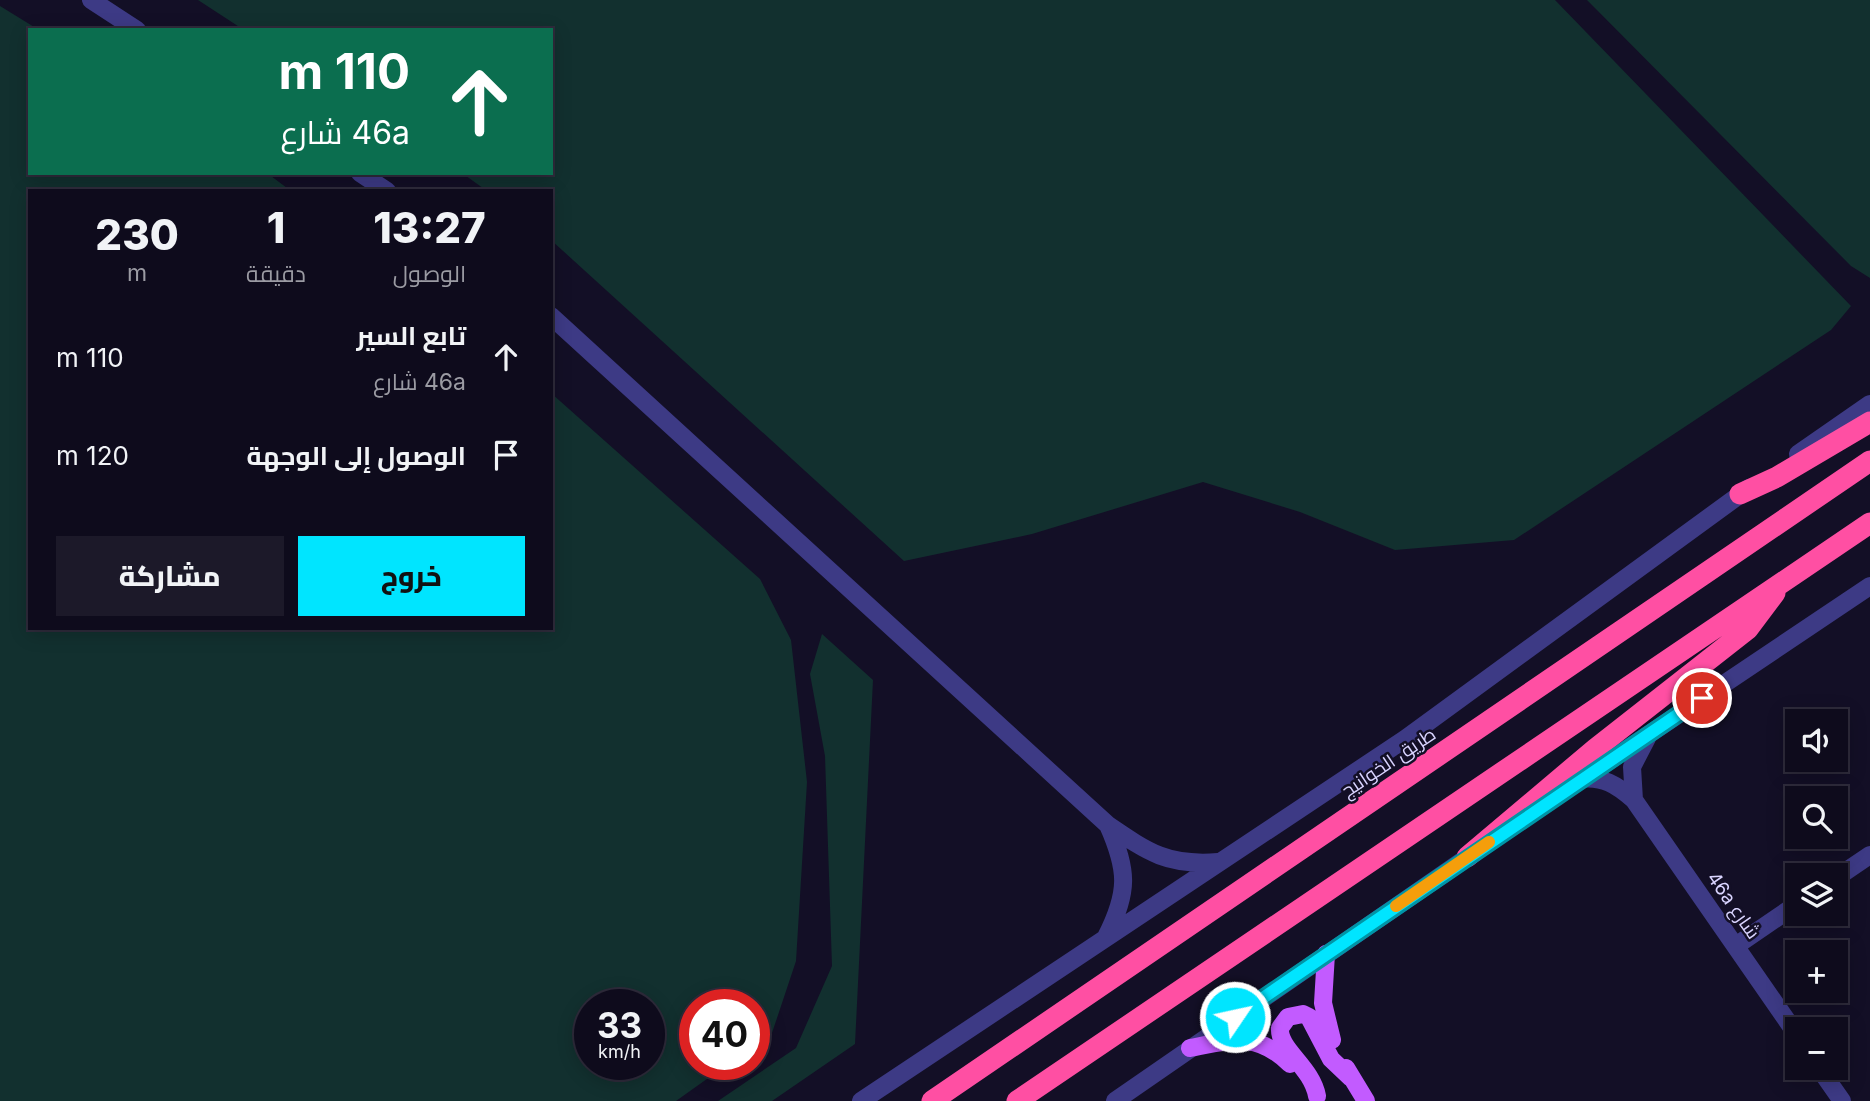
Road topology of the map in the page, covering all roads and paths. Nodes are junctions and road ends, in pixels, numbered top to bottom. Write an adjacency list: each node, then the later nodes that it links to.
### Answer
1 (91, 0): 2 (street)
2 (134, 28)
3 (363, 175): 4 (street)
4 (384, 189)
5 (553, 318): 16 (street)
6 (1870, 404): 9 (street)
7 (1870, 422): 9 (highway)
8 (1870, 461): 31 (highway, طريق الخوانيج)
9 (1740, 494): 19 (street)
10 (1870, 523): 11 (highway)
11 (1778, 586): 18 (highway); 32 (highway)
12 (1870, 586): 13 (street)
13 (1656, 727): 14 (street); 15 (street)
14 (1580, 779): 15 (street, 46a شارع); 18 (street)
15 (1634, 800): 23 (street, 46a شارع)
16 (1108, 825): 19 (street); 22 (street)
17 (1870, 855): 20 (street)
18 (1467, 857): 24 (street)
19 (1220, 862): 22 (street)
20 (1848, 870)
21 (1785, 912): 23 (street)
22 (1104, 940): 30 (street)
23 (1737, 946): 25 (street, 46a شارع)
24 (1326, 954): 26 (street); 27 (main road)
25 (1785, 1017)
26 (1190, 1048): 29 (main road); 33 (street)
27 (1351, 1078): 29 (main road); 34 (main road)
28 (1827, 1080): 35 (street)
29 (1319, 1099)
30 (861, 1101)
31 (932, 1101)
32 (1017, 1101)
33 (1115, 1101)
34 (1366, 1101)
35 (1842, 1101)

